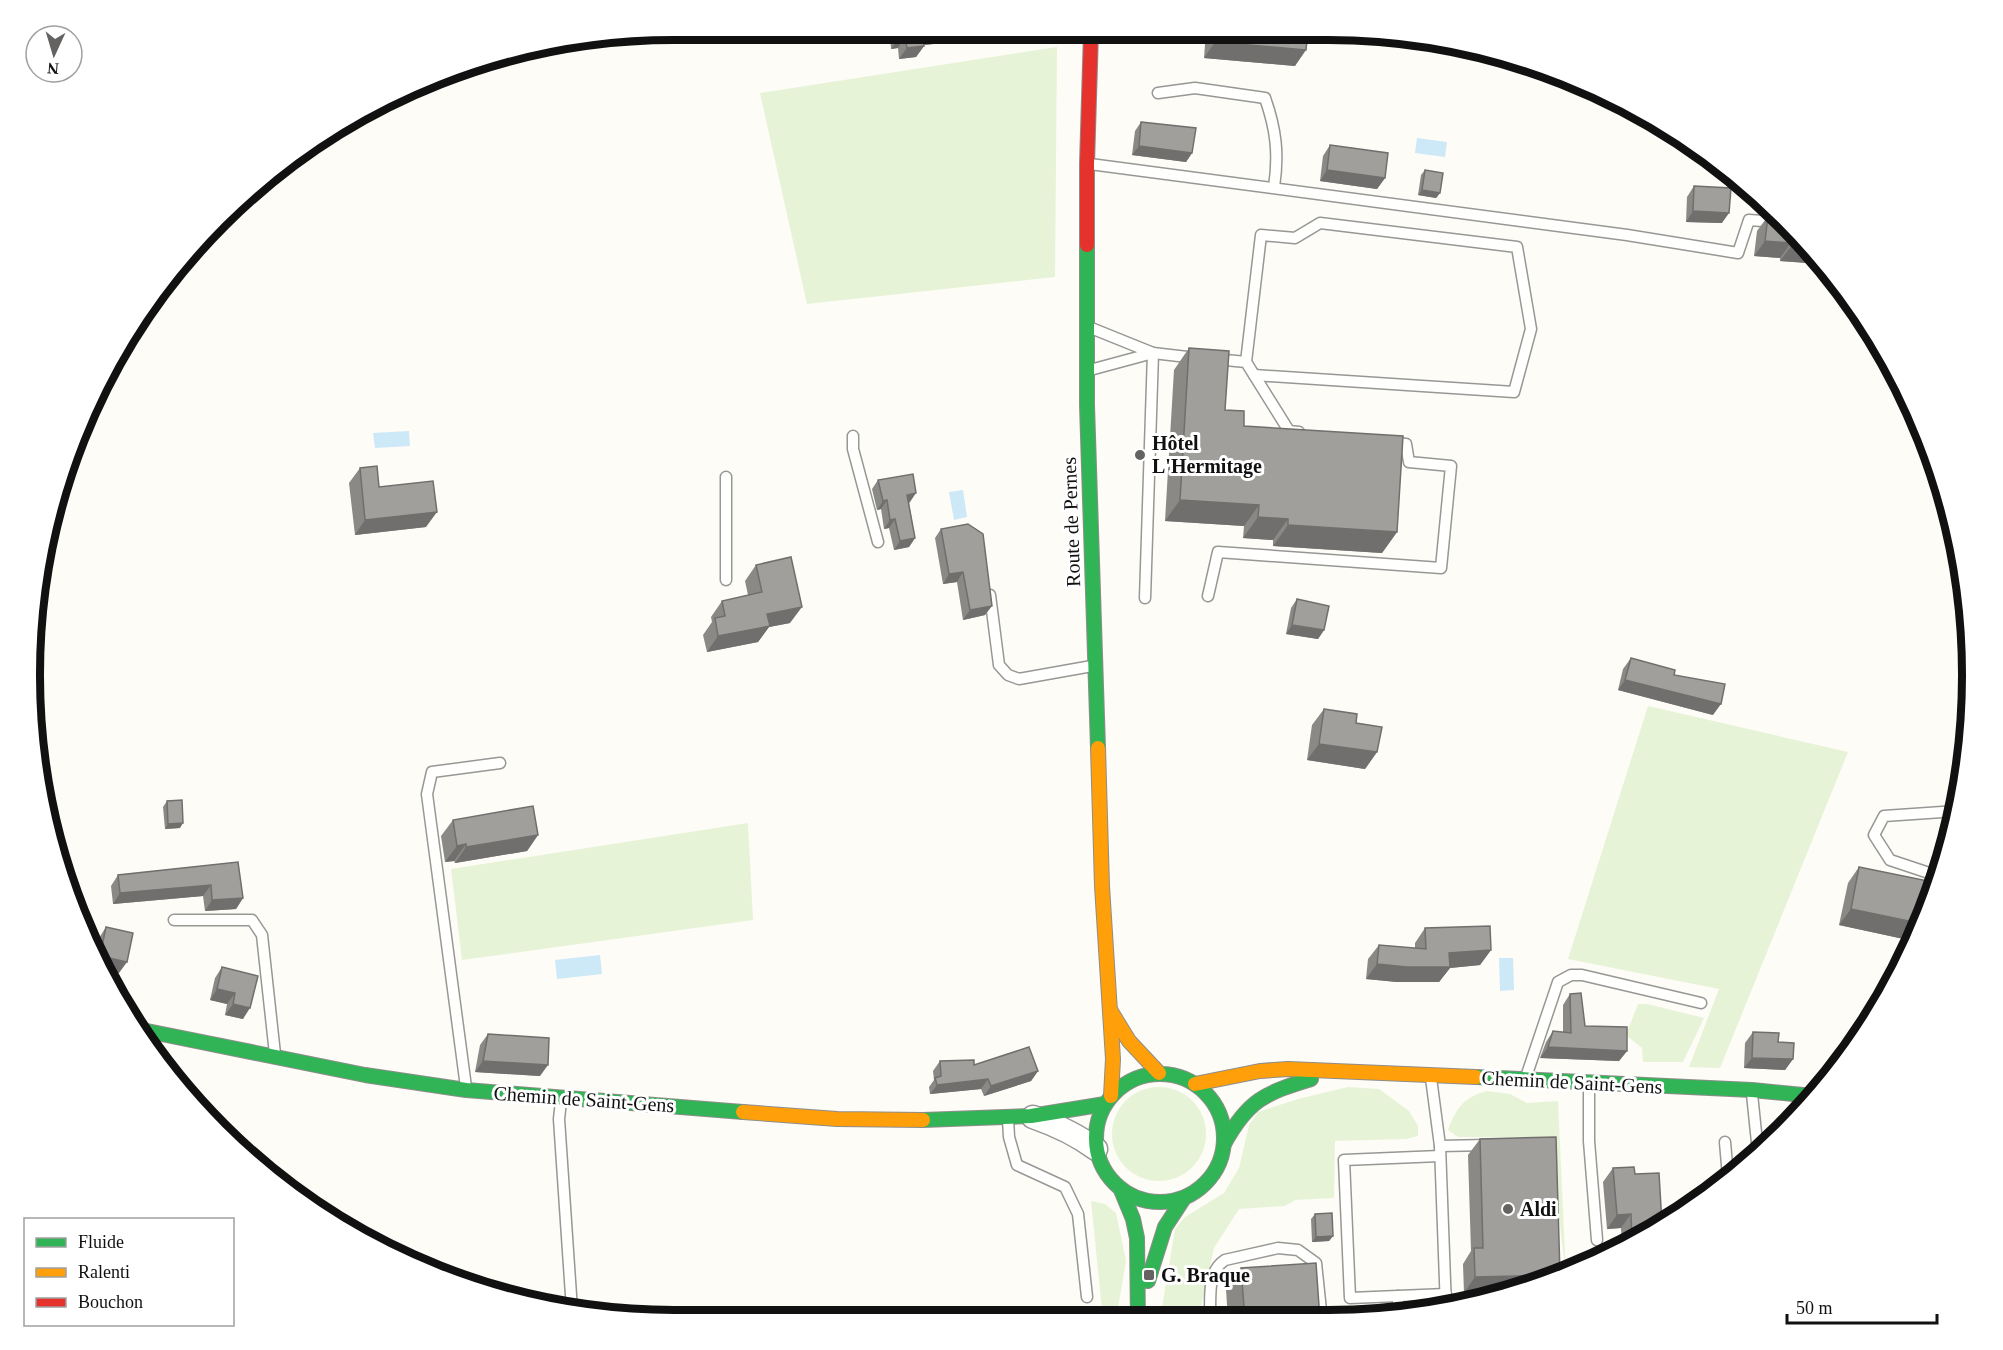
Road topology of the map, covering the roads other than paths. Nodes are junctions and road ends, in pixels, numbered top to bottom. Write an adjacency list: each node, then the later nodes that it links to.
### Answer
1 (1091, 40): 3 (main road, Route de Pernes)
2 (1158, 93): 4 (lane)
3 (1087, 164): 4 (lane); 6 (main road, Route de Pernes)
4 (1274, 187): 5 (lane)
5 (1772, 222)
6 (1088, 327): 7 (lane); 9 (main road, Route de Pernes)
7 (1153, 354): 8 (lane); 9 (lane); 19 (lane)
8 (1246, 362): 10 (lane); 10 (lane)
9 (1087, 370): 20 (main road, Route de Pernes)
10 (1254, 375): 11 (lane)
11 (1312, 433)
12 (854, 436): 15 (lane)
13 (1382, 441): 18 (lane)
14 (726, 477): 16 (lane)
15 (878, 542)
16 (726, 580)
17 (989, 585): 20 (lane)
18 (1208, 596)
19 (1145, 598)
20 (1095, 665): 26 (main road, Route de Pernes)
21 (500, 763): 35 (lane)
22 (1947, 812): 23 (lane)
23 (1931, 874)
24 (174, 920): 28 (lane)
25 (1701, 1003): 32 (lane)
26 (1110, 1010): 29 (main road, Route de Pernes); 39 (main road, Route de Pernes)
27 (150, 1032): 28 (main road, Chemin de Saint-Gens)
28 (275, 1057): 35 (main road, Chemin de Saint-Gens)
29 (1159, 1073): 34 (main road); 39 (main road)
30 (1332, 1073): 31 (main road, Chemin de Saint-Gens); 34 (main road, Chemin de Saint-Gens); 44 (main road, Chemin de Saint-Gens)
31 (1431, 1076): 32 (main road, Chemin de Saint-Gens); 47 (lane)
32 (1525, 1079): 33 (main road, Chemin de Saint-Gens)
33 (1589, 1082): 36 (main road, Chemin de Saint-Gens); 51 (lane)
34 (1195, 1084): 44 (main road)
35 (466, 1090): 38 (main road, Chemin de Saint-Gens)
36 (1752, 1090): 37 (main road, Chemin de Saint-Gens); 43 (lane)
37 (1803, 1095)
38 (561, 1097): 40 (main road, Chemin de Saint-Gens); 55 (lane)
39 (1108, 1100): 41 (main road, Chemin de Saint-Gens); 46 (main road)
40 (1008, 1116): 41 (main road, Chemin de Saint-Gens); 52 (lane)
41 (1031, 1116): 46 (street, Chemin de Saint-Gens)
42 (1725, 1142): 48 (lane)
43 (1757, 1142)
44 (1224, 1144): 50 (main road)
45 (1498, 1145): 47 (lane)
46 (1096, 1149): 49 (main road)
47 (1440, 1151): 53 (lane); 54 (lane)
48 (1727, 1167)
49 (1121, 1190): 50 (main road); 58 (main road)
50 (1184, 1198): 59 (main road)
51 (1597, 1240)
52 (1087, 1296)
53 (1398, 1296): 56 (lane); 57 (lane)
54 (1446, 1298)
55 (571, 1300)
56 (1433, 1300)
57 (1398, 1305)
58 (1138, 1310)
59 (1140, 1310)
60 (1210, 1310): 61 (lane)
61 (1321, 1310)

